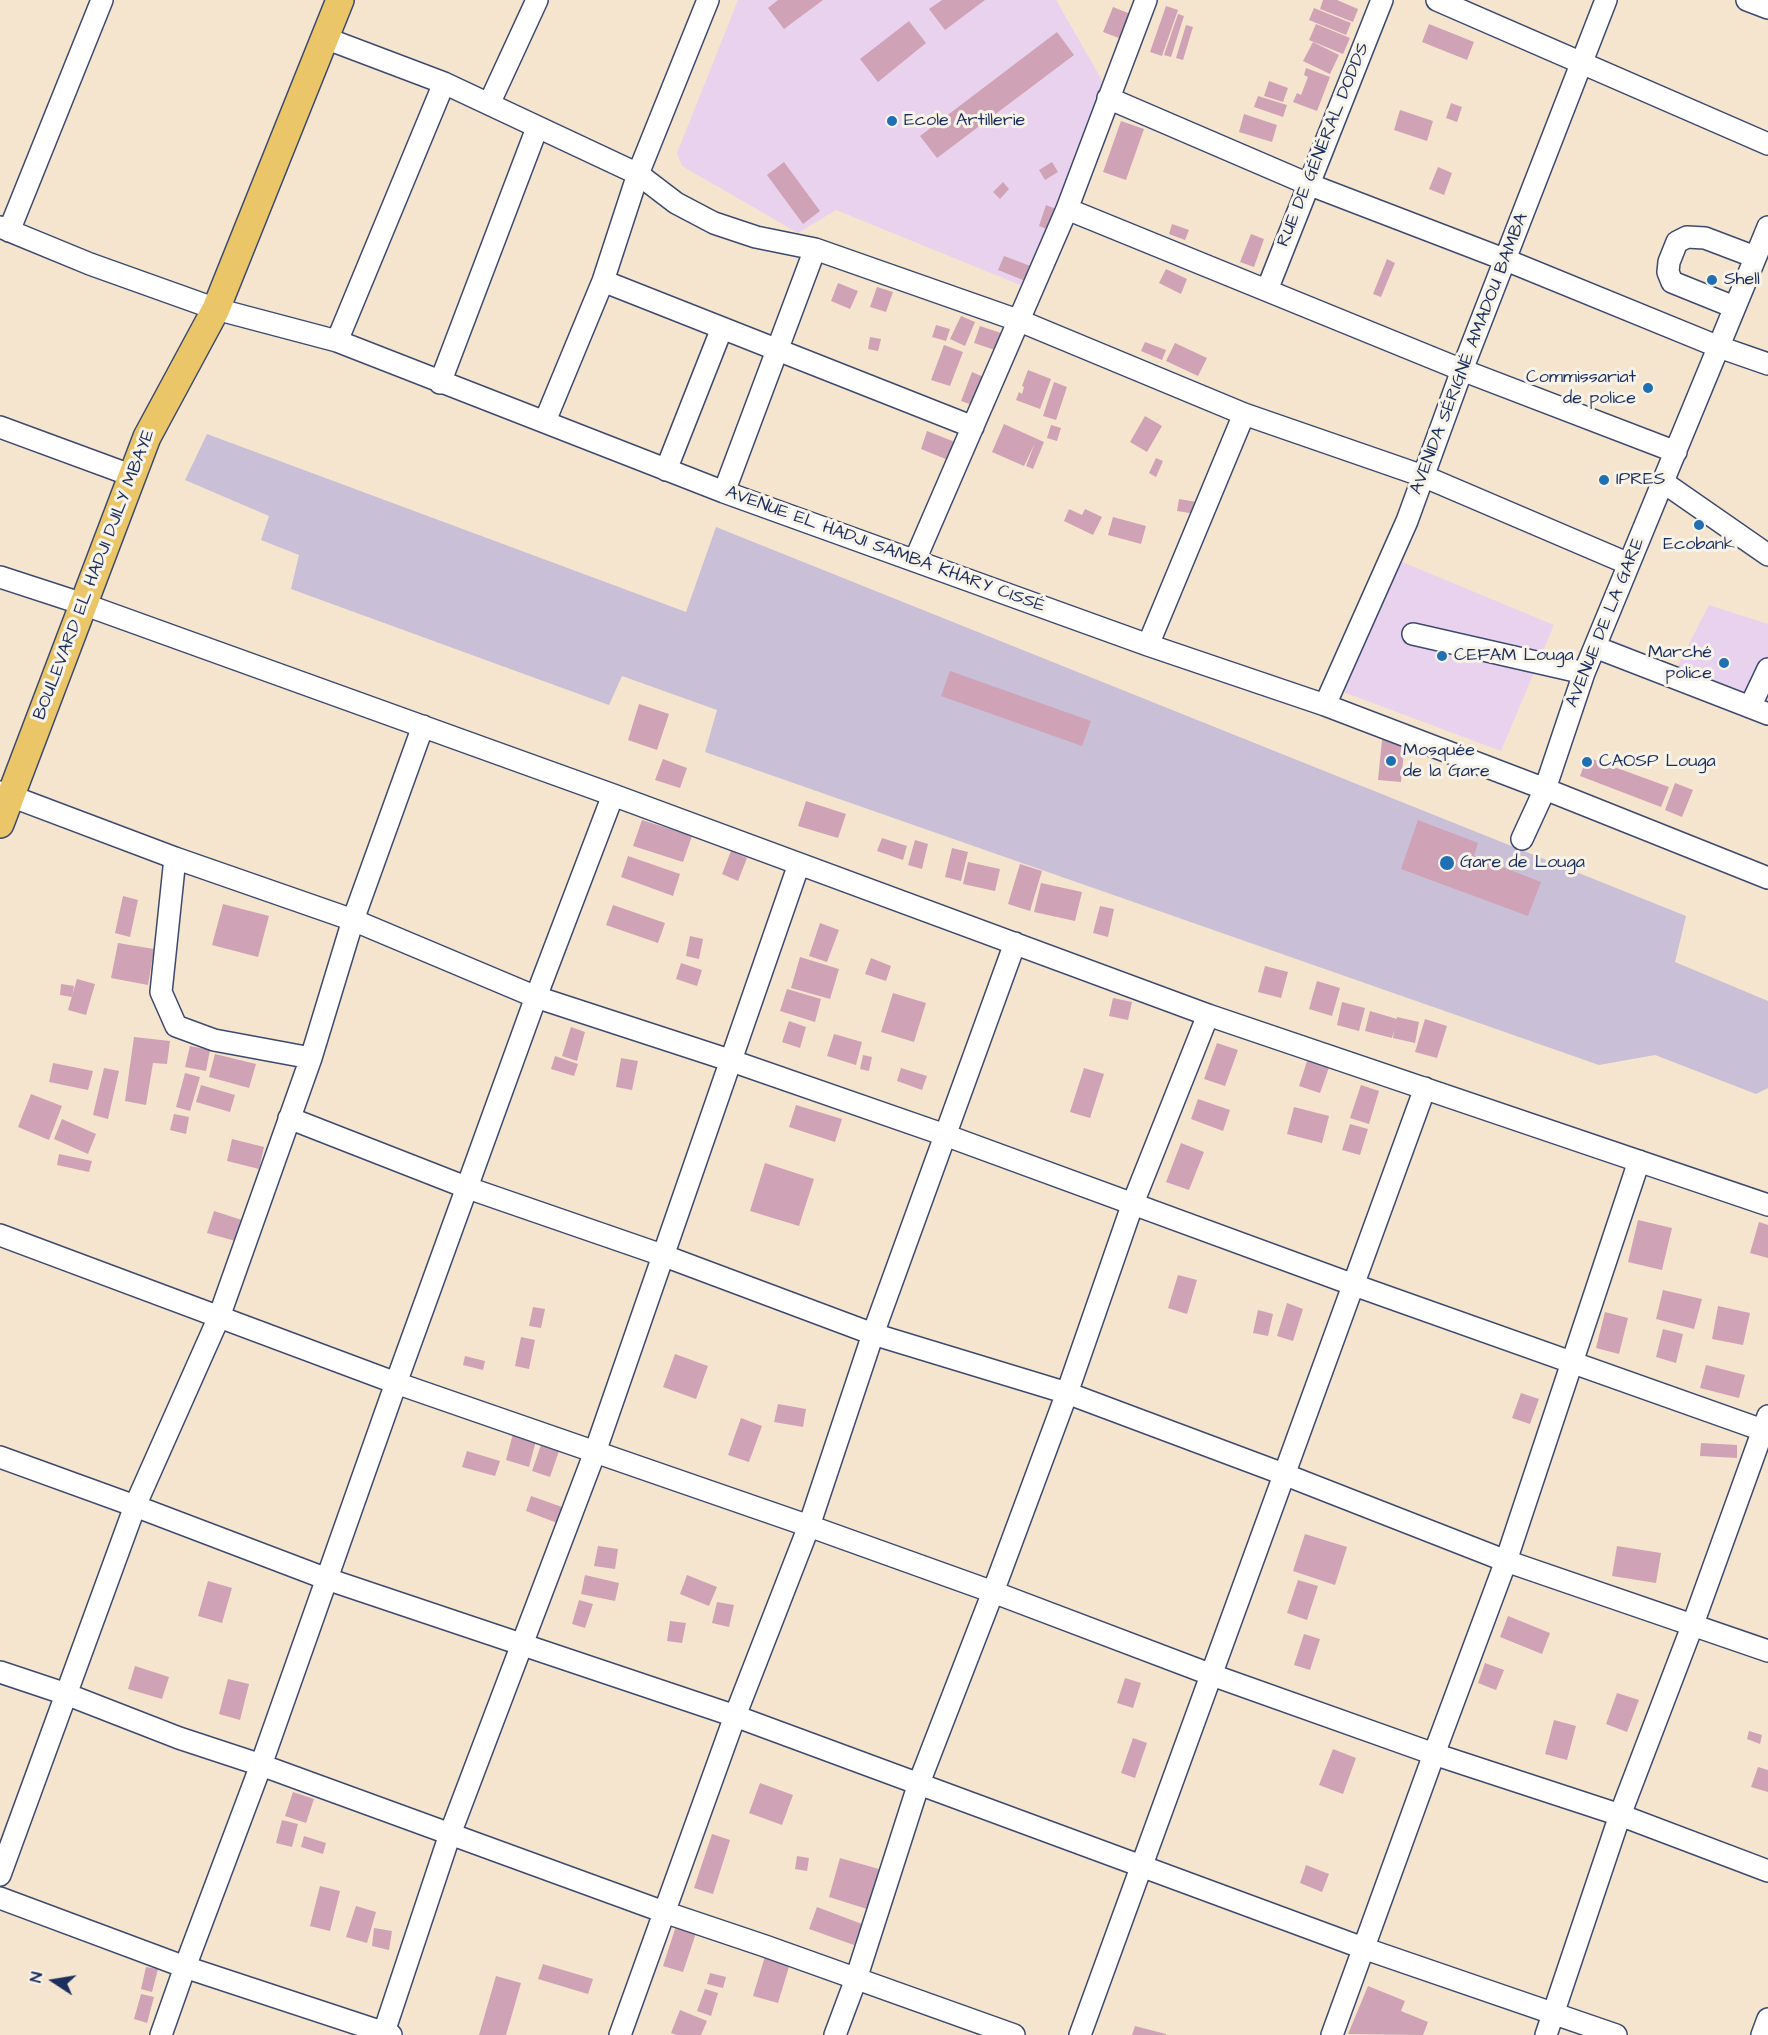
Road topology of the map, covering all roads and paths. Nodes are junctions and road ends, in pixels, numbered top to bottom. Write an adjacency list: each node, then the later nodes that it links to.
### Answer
1 (102, 0): 22 (street)
2 (340, 0): 11 (main road, BOULEVARD EL HADJI DJILY MBAYE)
3 (537, 0): 15 (street)
4 (708, 0): 18 (street)
5 (1146, 0): 14 (street)
6 (1382, 0): 19 (street, RUE DE GÉNÉRAL DODDS)
7 (1437, 0): 12 (street)
8 (1606, 0): 12 (street, AVENIDA SÉRIGNÉ AMADOU BAMBA)
9 (1747, 0): 10 (street)
10 (1768, 8)
11 (325, 38): 13 (street); 29 (main road, BOULEVARD EL HADJI DJILY MBAYE)
12 (1581, 62): 17 (street); 25 (street, AVENIDA SÉRIGNÉ AMADOU BAMBA)
13 (444, 83): 15 (street); 32 (street)
14 (1108, 98): 19 (street); 20 (street)
15 (489, 104): 16 (street)
16 (537, 128): 18 (street); 37 (street)
17 (1768, 144)
18 (638, 174): 23 (street); 26 (street)
19 (1308, 184): 25 (street); 27 (street, RUE DE GÉNÉRAL DODDS)
20 (1067, 209): 27 (street); 30 (street)
21 (1768, 227): 24 (street, AVENUE DE LA GARE)
22 (5, 229): 29 (street, AVENUE EL HADJI SAMBA KHARY CISSÉ)
23 (815, 249): 30 (street); 34 (street)
24 (1755, 257): 28 (street, AVENUE DE LA GARE); 28 (street)
25 (1506, 260): 33 (street); 36 (street, AVENIDA SÉRIGNÉ AMADOU BAMBA)
26 (603, 281): 31 (street); 39 (street)
27 (1267, 291): 36 (street)
28 (1734, 306): 33 (street, AVENUE DE LA GARE)
29 (216, 309): 32 (street, AVENUE EL HADJI SAMBA KHARY CISSÉ); 44 (main road, BOULEVARD EL HADJI DJILY MBAYE)
30 (1020, 321): 38 (street); 41 (street)
31 (722, 328): 34 (street); 43 (street)
32 (338, 341): 37 (street, AVENUE EL HADJI SAMBA KHARY CISSÉ)
33 (1719, 347): 35 (street); 42 (street, AVENUE DE LA GARE)
34 (777, 349): 41 (street); 47 (street)
35 (1768, 364)
36 (1462, 370): 42 (street); 45 (street, AVENIDA SÉRIGNÉ AMADOU BAMBA)
37 (440, 383): 39 (street, AVENUE EL HADJI SAMBA KHARY CISSÉ)
38 (1244, 414): 45 (street); 54 (street)
39 (545, 422): 43 (street, AVENUE EL HADJI SAMBA KHARY CISSÉ)
40 (0, 427): 44 (street)
41 (973, 427): 49 (street)
42 (1676, 452): 46 (street, AVENUE DE LA GARE)
43 (666, 470): 47 (street, AVENUE EL HADJI SAMBA KHARY CISSÉ)
44 (133, 476): 52 (main road, BOULEVARD EL HADJI DJILY MBAYE)
45 (1423, 476): 50 (street); 58 (street, AVENIDA SÉRIGNÉ AMADOU BAMBA)
46 (1663, 482): 48 (street); 50 (street, AVENUE DE LA GARE)
47 (724, 492): 49 (street, AVENUE EL HADJI SAMBA KHARY CISSÉ)
48 (1768, 555)
49 (915, 560): 54 (street, AVENUE EL HADJI SAMBA KHARY CISSÉ)
50 (1629, 564): 55 (street, AVENUE DE LA GARE)
51 (0, 577): 52 (street)
52 (83, 604): 60 (street); 62 (main road, BOULEVARD EL HADJI DJILY MBAYE)
53 (1413, 634): 57 (street)
54 (1148, 645): 58 (street, AVENUE EL HADJI SAMBA KHARY CISSÉ)
55 (1595, 647): 57 (street, AVENUE DE LA GARE); 59 (street)
56 (1768, 669): 59 (street)
57 (1584, 673): 61 (street, AVENUE DE LA GARE)
58 (1325, 705): 61 (street, AVENUE EL HADJI SAMBA KHARY CISSÉ)
59 (1759, 710)
60 (423, 726): 63 (street); 69 (street)
61 (1545, 789): 65 (street, AVENUE DE LA GARE); 68 (street, AVENUE EL HADJI SAMBA KHARY CISSÉ)
62 (5, 794): 64 (main road, BOULEVARD EL HADJI DJILY MBAYE); 66 (street)
63 (613, 795): 67 (street); 71 (street)
64 (0, 824)
65 (1522, 839)
66 (175, 858): 69 (street); 73 (street)
67 (799, 864): 70 (street); 74 (street)
68 (1768, 878)
69 (353, 920): 71 (street); 73 (street)
70 (1015, 943): 72 (street); 77 (street)
71 (536, 997): 74 (street); 79 (street)
72 (1208, 1015): 75 (street); 80 (street)
73 (311, 1058): 76 (street)
74 (732, 1061): 77 (street); 83 (street)
75 (1425, 1088): 78 (street); 84 (street)
76 (289, 1118): 79 (street); 85 (street)
77 (945, 1135): 80 (street); 86 (street)
78 (1639, 1161): 81 (street); 87 (street)
79 (468, 1188): 83 (street); 88 (street)
80 (1133, 1203): 84 (street); 89 (street)
81 (1768, 1206)
82 (0, 1235): 85 (street)
83 (662, 1255): 86 (street); 91 (street)
84 (1354, 1285): 87 (street); 93 (street)
85 (219, 1317): 88 (street); 94 (street)
86 (873, 1334): 89 (street); 95 (street)
87 (1572, 1362): 90 (street); 96 (street)
88 (396, 1383): 91 (street); 97 (street)
89 (1067, 1393): 93 (street); 98 (street)
90 (1766, 1426): 99 (street)
91 (595, 1452): 95 (street); 100 (street)
92 (0, 1458): 94 (street)
93 (1286, 1475): 96 (street); 103 (street)
94 (135, 1506): 97 (street); 104 (street)
95 (809, 1526): 98 (street); 105 (street)
96 (1506, 1562): 99 (street); 106 (street)
97 (327, 1579): 100 (street); 107 (street)
98 (993, 1592): 103 (street); 108 (street)
99 (1693, 1624): 101 (street); 109 (street)
100 (522, 1646): 105 (street); 110 (street)
101 (1768, 1651)
102 (0, 1672): 104 (street)
103 (1212, 1675): 106 (street); 111 (street)
104 (66, 1694): 107 (street); 113 (street)
105 (735, 1716): 108 (street); 115 (street)
106 (1434, 1754): 109 (street); 116 (street)
107 (261, 1765): 110 (street); 117 (street)
108 (919, 1783): 111 (street); 118 (street)
109 (1620, 1815): 112 (street); 119 (street)
110 (450, 1834): 115 (street); 121 (street)
111 (1143, 1865): 116 (street); 126 (street)
112 (1768, 1871)
113 (0, 1875)
114 (0, 1898): 117 (street)
115 (664, 1912): 118 (street); 123 (street)
116 (1363, 1948): 119 (street); 127 (street)
117 (185, 1967): 121 (street); 122 (street)
118 (856, 1979): 124 (street); 125 (street)
119 (1553, 2015): 128 (street); 129 (street)
120 (1768, 2019): 130 (street)
121 (386, 2034)
122 (162, 2035)
123 (620, 2035)
124 (835, 2035)
125 (1014, 2035)
126 (1080, 2035)
127 (1332, 2035)
128 (1546, 2035)
129 (1616, 2035)
130 (1762, 2035)

